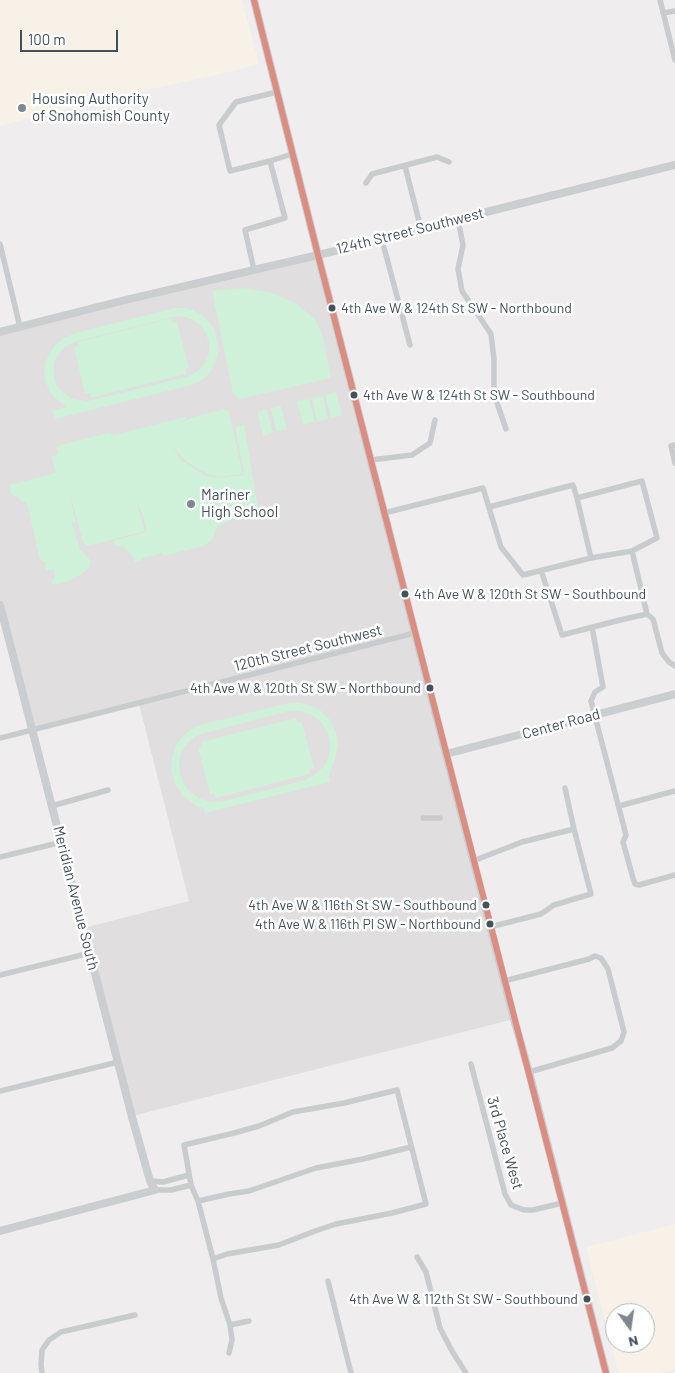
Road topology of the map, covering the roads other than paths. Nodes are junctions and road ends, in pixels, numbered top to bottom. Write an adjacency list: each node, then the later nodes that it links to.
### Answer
1 (254, 0): 6 (street)
2 (660, 0): 4 (street)
3 (675, 10): 4 (street)
4 (663, 13): 5 (street)
5 (675, 60)
6 (277, 92): 7 (street); 8 (street)
7 (292, 154): 8 (street); 17 (street)
8 (270, 161): 18 (street)
9 (449, 162): 11 (street)
10 (675, 165): 13 (street, 124th Street Southwest)
11 (405, 166): 12 (street); 14 (street)
12 (366, 183)
13 (458, 219): 14 (street, 124th Street Southwest); 23 (street)
14 (421, 229): 15 (street, 124th Street Southwest)
15 (382, 240): 17 (street, 124th Street Southwest); 21 (street)
16 (0, 244): 19 (street)
17 (318, 255): 18 (street, 124th Street Southwest); 25 (street)
18 (254, 270): 19 (street, 124th Street Southwest)
19 (20, 327): 20 (street, 124th Street Southwest)
20 (0, 332)
21 (410, 345)
22 (436, 420): 25 (street)
23 (506, 430)
24 (675, 445): 26 (street)
25 (371, 460): 29 (street)
26 (675, 463)
27 (577, 498): 28 (street); 30 (street); 31 (street)
28 (489, 508): 29 (street); 32 (street)
29 (384, 513): 36 (street)
30 (632, 551): 31 (street); 34 (street)
31 (591, 558): 32 (street)
32 (541, 570): 35 (street)
33 (0, 605): 40 (street, Meridian Avenue South)
34 (647, 614): 35 (street); 37 (street)
35 (592, 627): 39 (street)
36 (415, 633): 40 (street, 120th Street Southwest); 42 (street)
37 (675, 666)
38 (675, 694): 39 (street, Center Road)
39 (595, 715): 42 (street, Center Road); 47 (street)
40 (33, 730): 41 (street, 120th Street Southwest); 46 (street, Meridian Avenue South)
41 (0, 738)
42 (446, 754): 53 (street)
43 (565, 788): 50 (street)
44 (108, 790): 46 (street)
45 (675, 791): 47 (street)
46 (52, 806): 51 (street, Meridian Avenue South)
47 (619, 806): 54 (street)
48 (423, 818): 49 (street)
49 (440, 818)
50 (574, 829): 53 (street); 55 (street)
51 (62, 842): 52 (street); 56 (street, Meridian Avenue South)
52 (0, 857)
53 (474, 861): 55 (street)
54 (675, 875)
55 (490, 927): 58 (street)
56 (90, 952): 57 (street); 59 (street, Meridian Avenue South)
57 (0, 975)
58 (504, 981): 61 (street); 61 (street)
59 (118, 1062): 62 (street); 65 (street, Meridian Avenue South)
60 (471, 1064): 69 (street, 3rd Place West)
61 (529, 1072): 69 (street)
62 (0, 1091)
63 (412, 1147): 64 (street); 68 (street); 72 (street)
64 (189, 1175): 65 (street); 66 (street)
65 (150, 1181): 67 (street, Meridian Avenue South)
66 (191, 1185): 67 (street); 68 (street)
67 (155, 1190): 70 (street)
68 (198, 1201): 72 (street)
69 (562, 1203): 81 (street)
70 (0, 1231)
71 (417, 1257): 80 (street)
72 (213, 1259): 76 (street)
73 (328, 1281): 79 (street)
74 (134, 1315): 78 (street)
75 (249, 1321): 76 (street)
76 (230, 1325): 77 (street)
77 (229, 1353)
78 (42, 1373)
79 (351, 1373)
80 (466, 1373)
81 (606, 1373)

